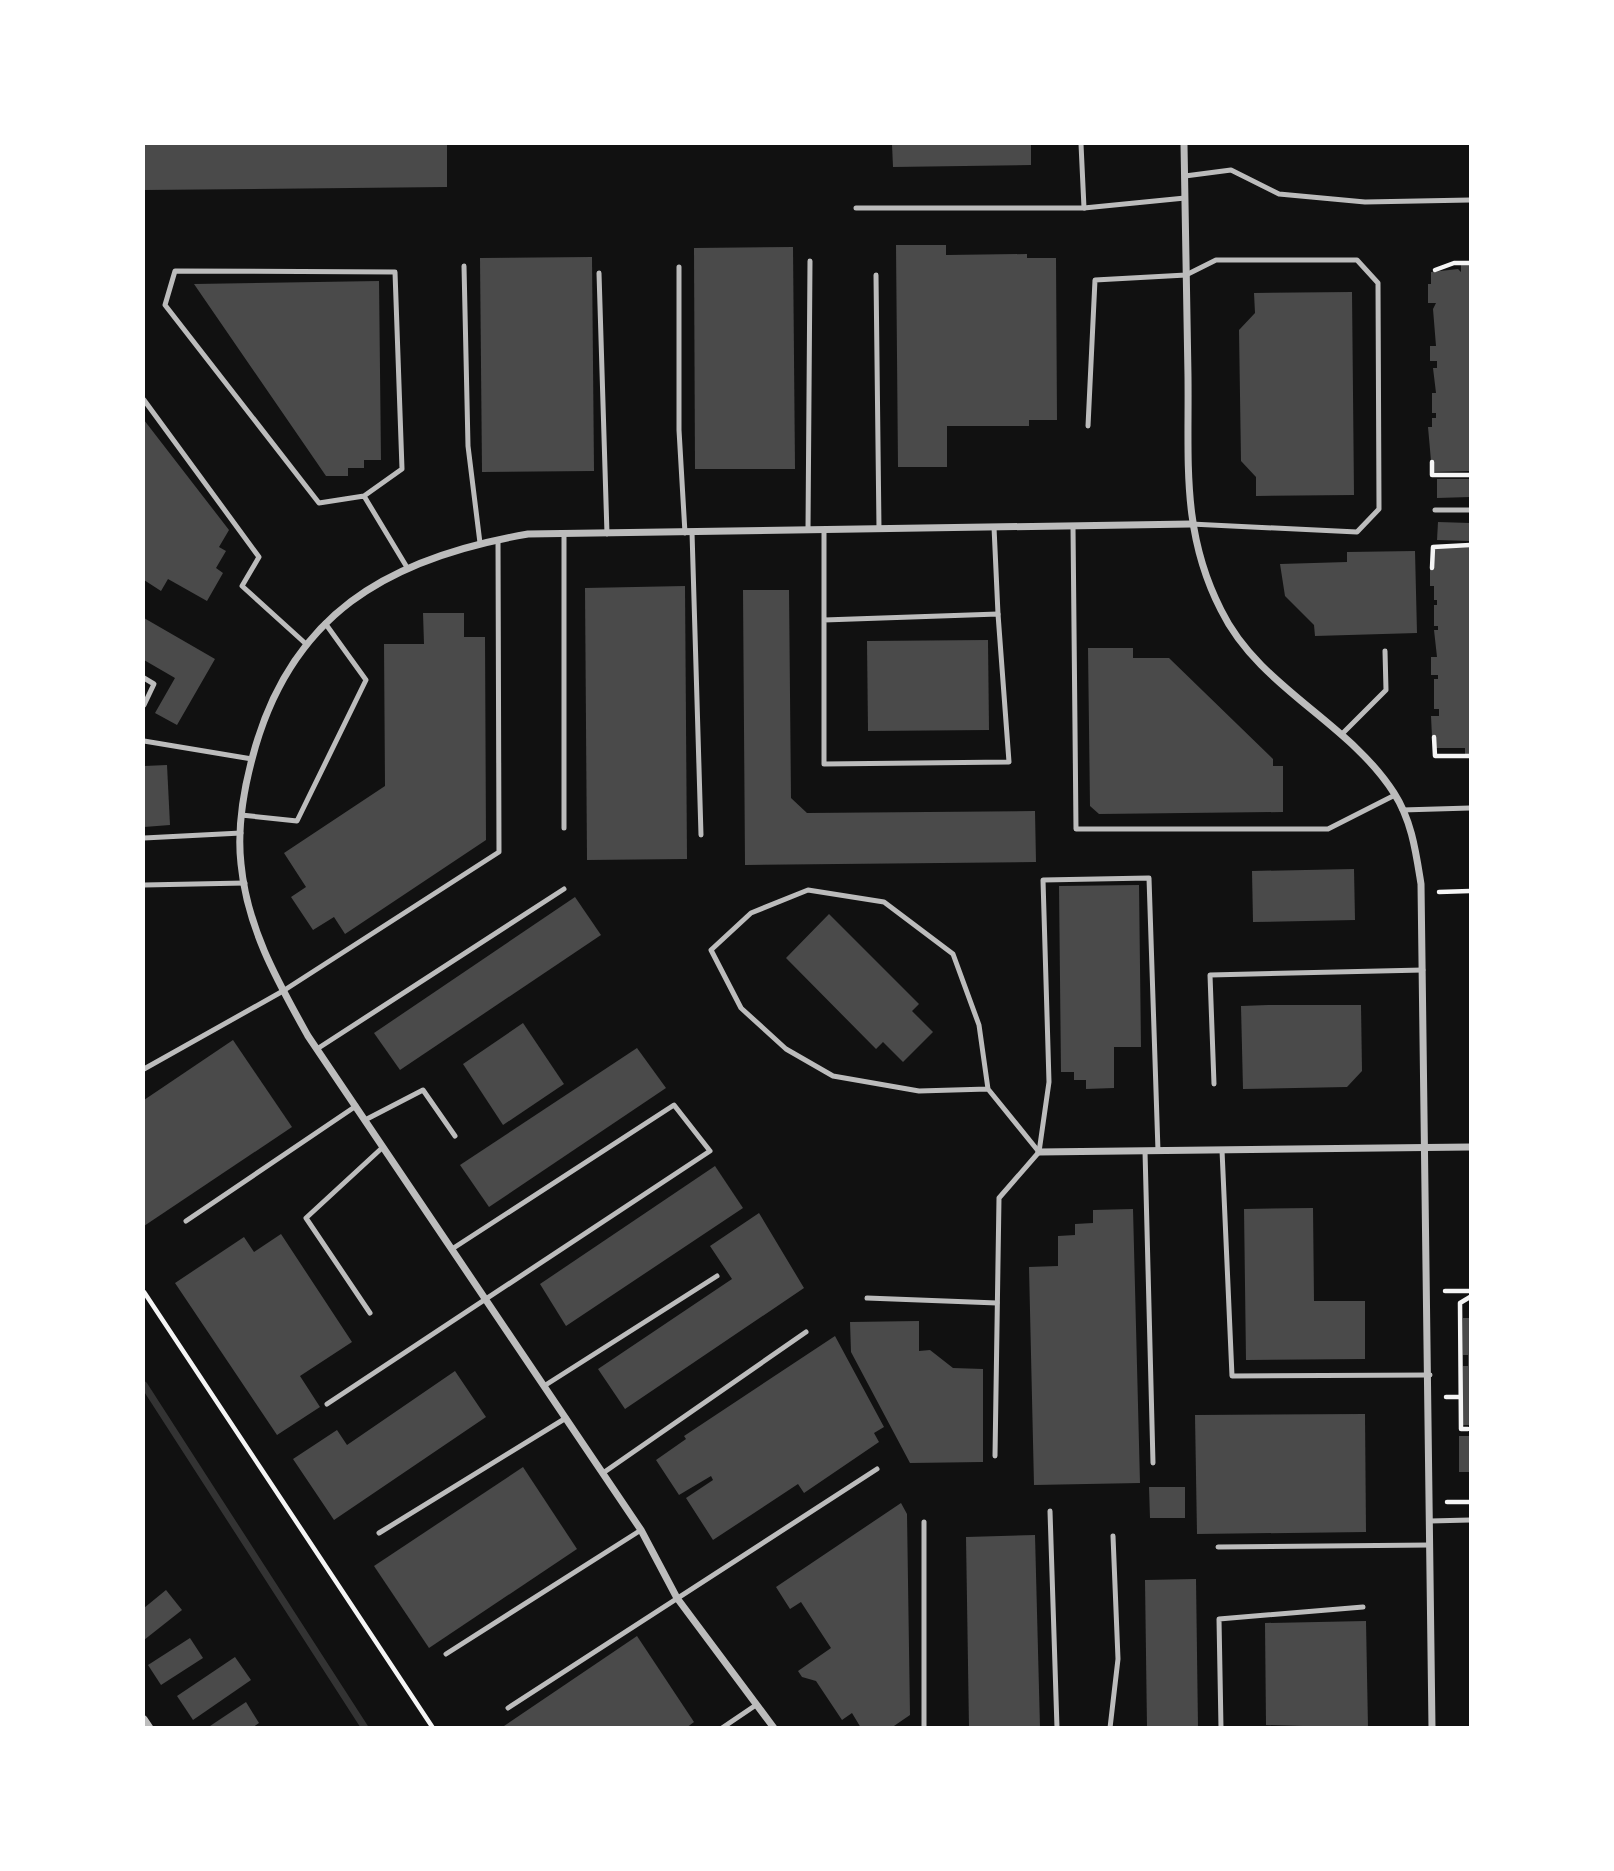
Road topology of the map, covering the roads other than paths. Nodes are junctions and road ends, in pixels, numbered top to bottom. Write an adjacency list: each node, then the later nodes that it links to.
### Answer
1 (1081, 144): 7 (lane)
2 (1184, 144): 3 (street)
3 (1185, 176): 4 (street); 5 (lane)
4 (1185, 198): 7 (lane); 13 (street)
5 (1471, 200)
6 (856, 208): 7 (lane)
7 (1084, 208)
8 (810, 261): 23 (lane)
9 (464, 266): 29 (lane)
10 (679, 267): 25 (lane)
11 (599, 273): 27 (lane)
12 (876, 275): 22 (lane)
13 (1186, 275): 15 (lane); 19 (street); 19 (lane)
14 (144, 400): 34 (lane)
15 (1088, 426)
16 (364, 496): 16 (lane); 30 (lane)
17 (1435, 510): 18 (lane)
18 (1471, 510)
19 (1191, 524): 20 (street); 38 (street)
20 (1073, 526): 21 (street); 41 (lane)
21 (994, 527): 22 (street); 31 (lane)
22 (879, 529): 24 (street)
23 (808, 530): 24 (street); 25 (street)
24 (824, 530): 32 (lane)
25 (688, 532): 27 (street); 47 (lane)
26 (564, 534): 27 (street); 28 (street); 45 (lane)
27 (607, 534)
28 (498, 540): 29 (street); 53 (lane)
29 (480, 543): 30 (street)
30 (408, 569): 33 (street)
31 (998, 614): 32 (lane); 32 (lane)
32 (824, 620)
33 (325, 623): 34 (street); 44 (lane)
34 (306, 644): 40 (street)
35 (1385, 651): 38 (lane)
36 (144, 678): 37 (lane)
37 (144, 705)
38 (1341, 735): 41 (street)
39 (144, 741): 40 (lane)
40 (252, 760): 44 (street)
41 (1395, 795): 43 (street)
42 (1471, 808): 43 (lane)
43 (1402, 810): 52 (street)
44 (241, 815): 46 (street)
45 (564, 828)
46 (241, 833): 48 (lane); 49 (street)
47 (701, 835)
48 (144, 838)
49 (244, 883): 50 (lane); 53 (street)
50 (144, 885)
51 (564, 889): 54 (lane)
52 (1423, 970): 56 (lane); 62 (street)
53 (283, 991): 54 (street); 55 (lane)
54 (317, 1049): 58 (street)
55 (144, 1069)
56 (1214, 1084)
57 (988, 1088): 57 (lane); 67 (lane)
58 (356, 1106): 59 (street); 68 (lane)
59 (365, 1120): 60 (lane); 61 (street)
60 (455, 1136)
61 (383, 1147): 69 (street); 74 (lane)
62 (1424, 1147): 63 (street); 64 (street); 76 (street)
63 (1471, 1147)
64 (1222, 1150): 66 (street); 76 (lane)
65 (1145, 1151): 66 (street); 67 (street); 81 (lane)
66 (1158, 1151): 67 (lane)
67 (1039, 1152): 73 (lane)
68 (186, 1221)
69 (452, 1249): 71 (street); 71 (lane)
70 (717, 1276): 77 (lane)
71 (485, 1298): 77 (street); 78 (lane)
72 (867, 1298): 73 (lane)
73 (997, 1303): 80 (lane)
74 (370, 1313)
75 (806, 1332): 83 (lane)
76 (1430, 1375): 86 (street)
77 (544, 1386): 79 (street)
78 (327, 1404)
79 (566, 1418): 83 (street); 89 (lane)
80 (995, 1456)
81 (1153, 1463)
82 (877, 1469): 93 (lane)
83 (603, 1473): 88 (street)
84 (1049, 1511): 103 (lane)
85 (1471, 1520): 86 (lane)
86 (1430, 1521): 91 (street)
87 (924, 1522): 102 (lane)
88 (641, 1530): 93 (street); 95 (lane)
89 (379, 1533)
90 (1114, 1536): 104 (lane)
91 (1430, 1545): 92 (lane); 106 (street)
92 (1218, 1547)
93 (677, 1598): 96 (street); 97 (lane)
94 (1363, 1607): 105 (lane)
95 (446, 1654)
96 (756, 1705): 100 (lane); 101 (street)
97 (508, 1708)
98 (144, 1719): 99 (street)
99 (150, 1727)
100 (722, 1727)
101 (774, 1727)
102 (924, 1727)
103 (1057, 1727)
104 (1110, 1727)
105 (1221, 1727)
106 (1432, 1727)

